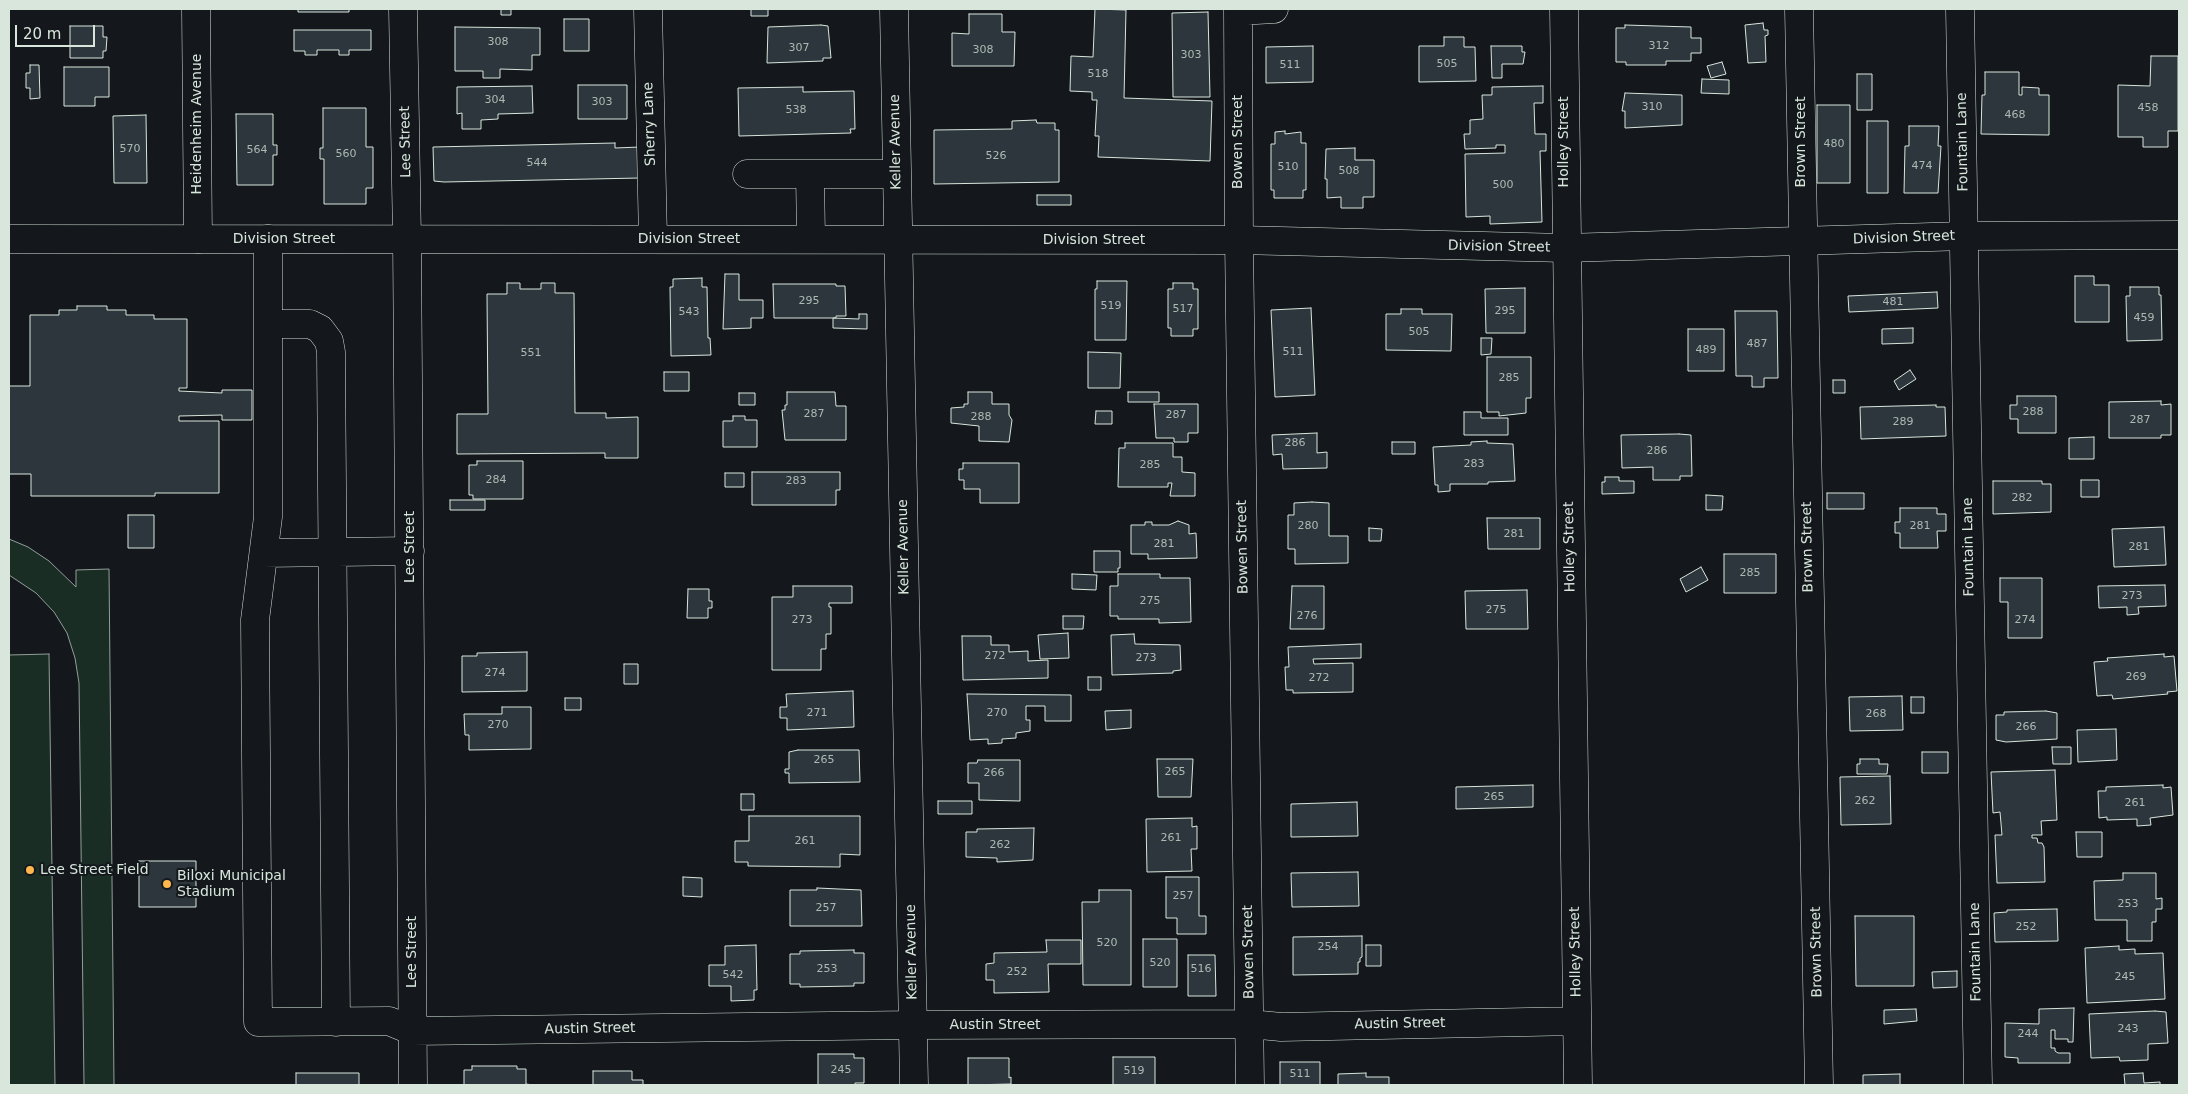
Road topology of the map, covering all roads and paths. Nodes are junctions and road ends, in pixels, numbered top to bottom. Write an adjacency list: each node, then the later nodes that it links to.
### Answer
1 (196, 9): 17 (street, Heidenheim Avenue)
2 (403, 9): 19 (street, Lee Street)
3 (648, 9): 20 (street, Sherry Lane)
4 (894, 9): 12 (street, Keller Avenue)
5 (1274, 9): 9 (street)
6 (1564, 9): 24 (street, Holley Street)
7 (1799, 9): 23 (street, Brown Street)
8 (1960, 9): 14 (street, Fountain Lane)
9 (1238, 10): 22 (street, Bowen Street)
10 (747, 174): 11 (street)
11 (810, 174): 12 (street); 15 (street)
12 (896, 174): 21 (street, Keller Avenue)
13 (2179, 235): 14 (street, Division Street)
14 (1965, 236): 23 (street, Division Street); 39 (street, Fountain Lane)
15 (811, 238): 20 (street, Division Street); 21 (street, Division Street)
16 (9, 239): 17 (street, Division Street)
17 (198, 239): 18 (street, Division Street)
18 (268, 239): 19 (street, Division Street); 25 (street)
19 (407, 239): 20 (street, Division Street); 26 (street, Lee Street)
20 (653, 239)
21 (897, 240): 22 (street, Division Street); 32 (street, Keller Avenue)
22 (1239, 240): 24 (street, Division Street); 31 (street, Bowen Street)
23 (1802, 242): 24 (street, Division Street); 38 (street, Brown Street)
24 (1565, 248): 29 (street, Holley Street)
25 (268, 324): 27 (street); 28 (street)
26 (410, 551): 27 (street); 33 (street, Lee Street)
27 (333, 552): 28 (street); 30 (street)
28 (264, 553): 30 (street)
29 (1577, 1021): 31 (street, Austin Street); 37 (street, Holley Street)
30 (336, 1022): 33 (street)
31 (1250, 1024): 32 (street, Austin Street); 36 (street, Bowen Street)
32 (914, 1025): 33 (street, Austin Street); 35 (street, Keller Avenue)
33 (413, 1031): 34 (street, Lee Street)
34 (413, 1085)
35 (914, 1085)
36 (1250, 1085)
37 (1578, 1085)
38 (1819, 1085)
39 (1978, 1085)

